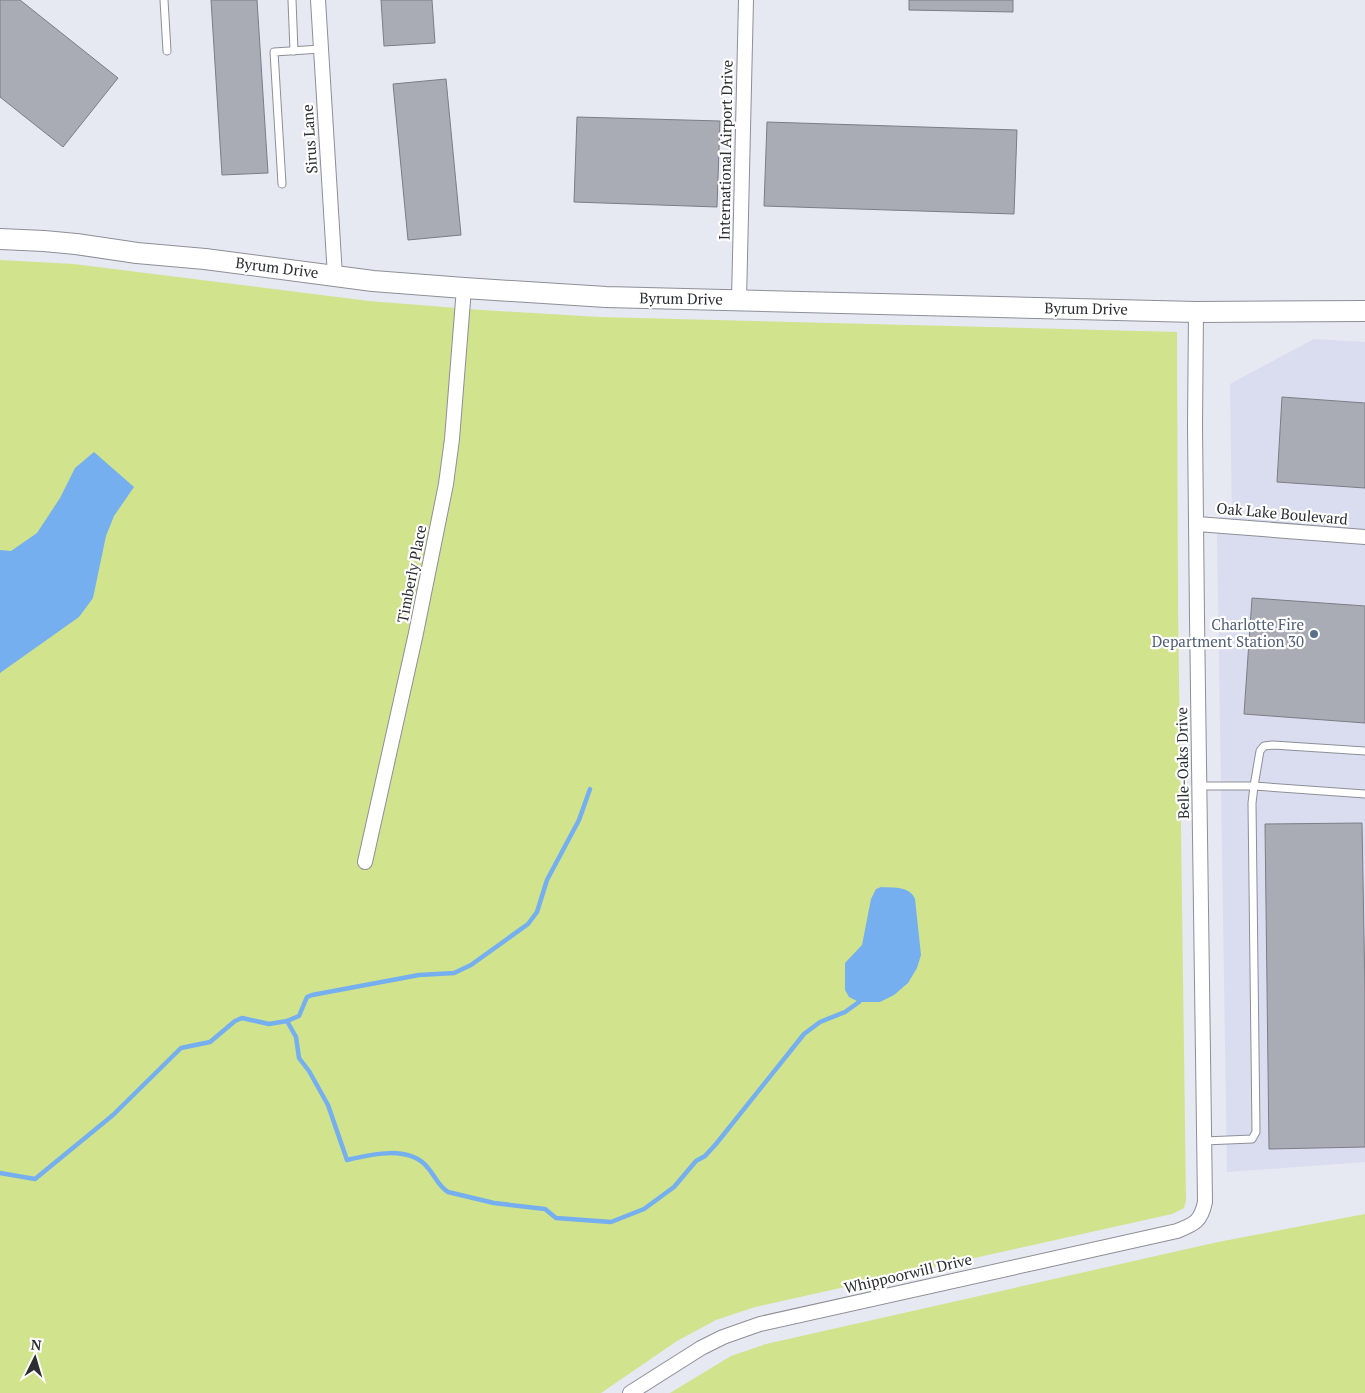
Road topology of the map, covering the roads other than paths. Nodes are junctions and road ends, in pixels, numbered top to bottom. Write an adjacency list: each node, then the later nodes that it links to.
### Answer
1 (164, 0): 6 (lane)
2 (292, 0): 7 (lane)
3 (318, 0): 5 (street, Sirus Lane)
4 (746, 0): 12 (street, International Airport Drive)
5 (321, 49): 7 (lane); 10 (street, Sirus Lane)
6 (167, 51)
7 (294, 51): 8 (lane)
8 (282, 184)
9 (0, 239): 10 (street, Byrum Drive)
10 (334, 276): 11 (street, Byrum Drive)
11 (464, 288): 12 (street, Byrum Drive); 21 (street, Timberly Place)
12 (739, 300): 14 (street, Byrum Drive)
13 (1365, 310): 14 (street, Byrum Drive)
14 (1196, 312): 15 (street, Belle-Oaks Drive)
15 (1196, 524): 16 (street, Oak Lake Boulevard); 18 (street, Belle-Oaks Drive)
16 (1365, 537)
17 (1365, 751): 19 (lane)
18 (1199, 786): 19 (lane); 22 (street, Belle-Oaks Drive)
19 (1254, 786): 20 (lane); 22 (lane)
20 (1365, 794)
21 (365, 862)
22 (1204, 1141): 23 (street, Belle-Oaks Drive)
23 (1202, 1214): 24 (street, Whippoorwill Drive)
24 (630, 1393)

